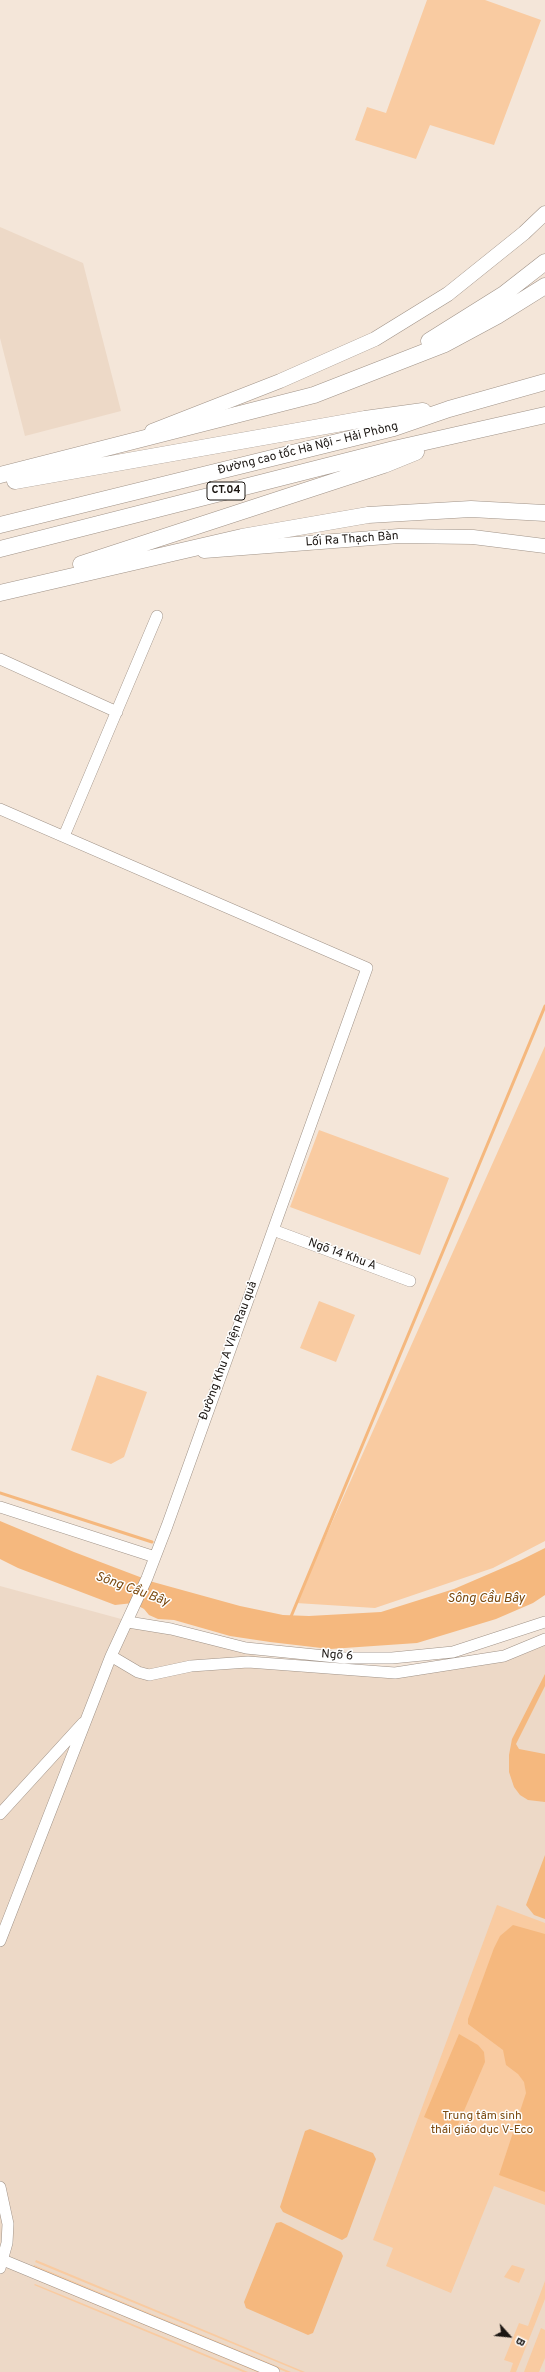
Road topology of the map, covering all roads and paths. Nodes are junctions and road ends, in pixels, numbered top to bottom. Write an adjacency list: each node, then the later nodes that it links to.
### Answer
1 (545, 213): 9 (main road)
2 (545, 262): 4 (highway)
3 (545, 286): 4 (highway)
4 (377, 372): 9 (highway)
5 (545, 382): 6 (highway, Đường cao tốc Hà Nội – Hải Phòng / CT.04)
6 (449, 409): 11 (highway); 13 (highway, Đường cao tốc Hà Nội – Hải Phòng / CT.04)
7 (545, 415): 8 (highway, Đường cao tốc Hà Nội – Hải Phòng / CT.04)
8 (453, 436): 15 (highway, Đường cao tốc Hà Nội – Hải Phòng / CT.04); 17 (highway)
9 (112, 447): 10 (highway)
10 (0, 476)
11 (0, 484)
12 (542, 513): 16 (highway)
13 (0, 525)
14 (545, 546): 16 (main road, Lối Ra Thạch Bàn)
15 (0, 549)
16 (160, 555): 17 (highway)
17 (0, 592)
18 (157, 616): 20 (street)
19 (0, 659): 20 (street)
20 (117, 712): 22 (street)
21 (0, 809): 22 (street)
22 (64, 836): 23 (street, Đường Khu A Viện Rau quả)
23 (273, 1230): 24 (street, Ngõ 14 Khu A); 26 (street, Đường Khu A Viện Rau quả)
24 (410, 1281)
25 (0, 1507): 26 (street)
26 (155, 1557): 27 (street, Đường Khu A Viện Rau quả)
27 (128, 1620): 28 (street, Ngõ 6); 30 (street, Đường Khu A Viện Rau quả)
28 (545, 1622)
29 (545, 1639): 30 (street)
30 (111, 1656): 31 (street, Đường Khu A Viện Rau quả)
31 (86, 1720): 32 (street); 33 (street, Đường Khu A Viện Rau quả)
32 (0, 1814)
33 (0, 1941)
34 (0, 2187): 35 (street)
35 (1, 2264): 36 (street)
36 (274, 2372)

